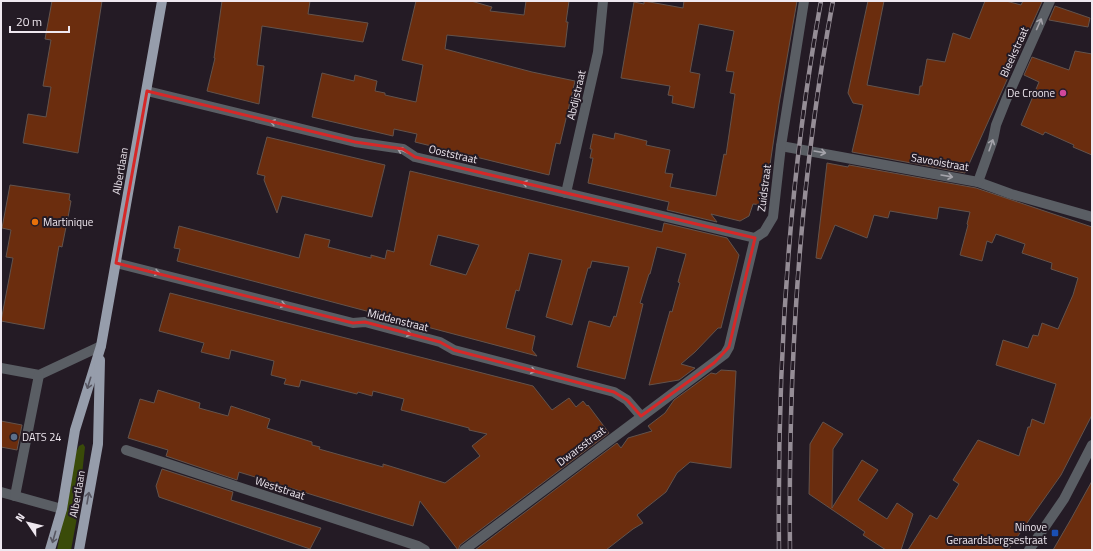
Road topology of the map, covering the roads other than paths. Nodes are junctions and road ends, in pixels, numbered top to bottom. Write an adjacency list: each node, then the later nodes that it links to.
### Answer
1 (162, 1): 5 (main road, Albertlaan)
2 (603, 1): 8 (street, Abdijstraat)
3 (804, 1): 6 (street, Zuidstraat)
4 (1050, 1): 7 (street, Bleekstraat, one-way to 4)
5 (146, 91): 8 (street, Ooststraat, one-way to 5); 11 (main road, Albertlaan)
6 (781, 146): 7 (street, Savooistraat, one-way to 7); 10 (street, Zuidstraat)
7 (978, 182): 9 (street, Savooistraat)
8 (566, 192): 10 (street, Ooststraat)
9 (1092, 217)
10 (755, 238): 15 (street, Dwarsstraat)
11 (116, 263): 12 (main road, Albertlaan); 15 (street, Middenstraat, one-way to 15)
12 (101, 346): 14 (street); 20 (main road, Albertlaan, one-way to 20); 22 (main road, Albertlaan, one-way to 12)
13 (1, 368): 14 (street)
14 (39, 375): 19 (street)
15 (641, 416): 24 (street, Dwarsstraat)
16 (1092, 445): 25 (street)
17 (126, 450): 23 (street, Weststraat)
18 (1, 492): 19 (street)
19 (14, 496): 20 (street)
20 (62, 510): 21 (main road, Albertlaan, one-way to 21)
21 (50, 550)
22 (79, 550)
23 (425, 550)
24 (464, 550)
25 (1029, 550)

